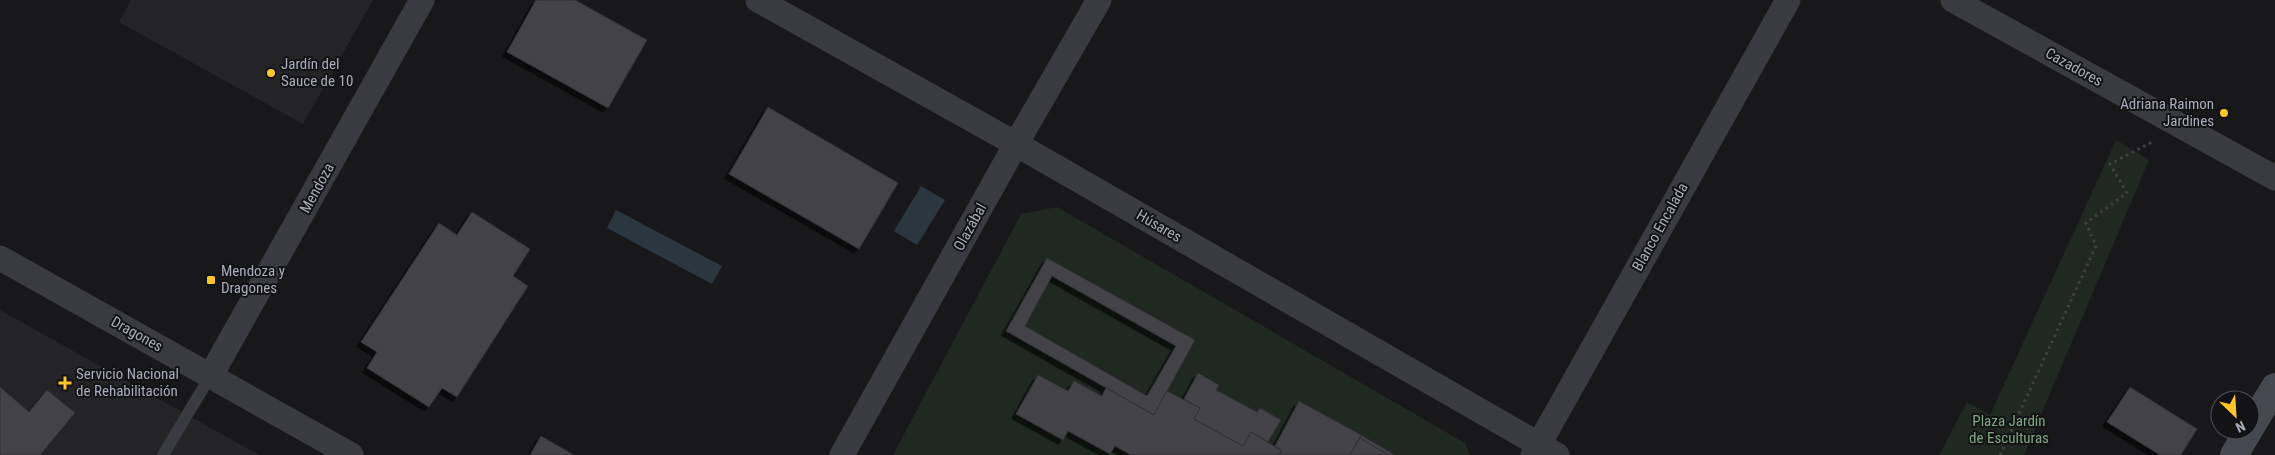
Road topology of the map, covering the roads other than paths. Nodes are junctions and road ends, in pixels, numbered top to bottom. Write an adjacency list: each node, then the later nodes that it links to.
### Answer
1 (422, 0): 9 (street, Mendoza)
2 (758, 0): 6 (street, Húsares)
3 (1099, 0): 6 (street, Olazábal)
4 (1788, 0): 13 (street, Blanco Encalada)
5 (1953, 0): 7 (street, Cazadores)
6 (1016, 144): 13 (street, Húsares); 16 (street, Olazábal)
7 (2275, 178)
8 (0, 258): 9 (street, Dragones)
9 (211, 375): 14 (lane); 15 (street, Dragones)
10 (2275, 387): 11 (main road)
11 (2260, 411)
12 (2243, 440): 17 (main road)
13 (1543, 451)
14 (163, 455)
15 (351, 455)
16 (842, 455)
17 (2234, 455)

